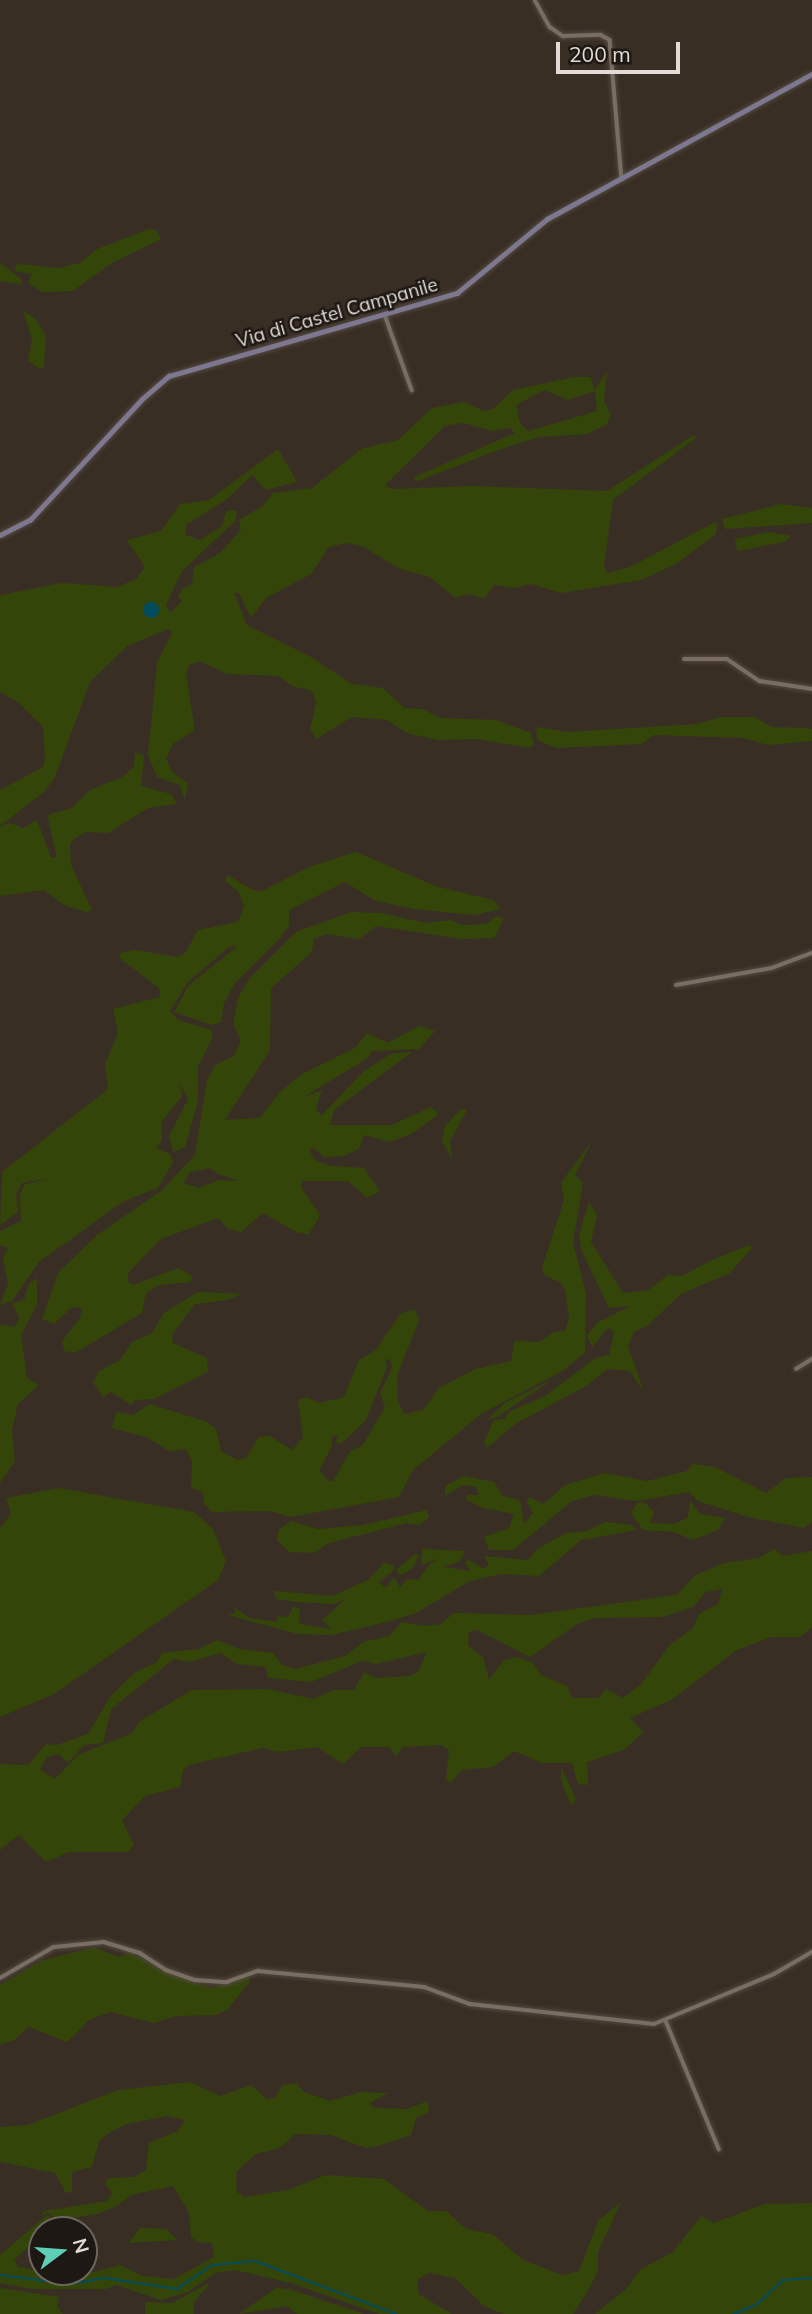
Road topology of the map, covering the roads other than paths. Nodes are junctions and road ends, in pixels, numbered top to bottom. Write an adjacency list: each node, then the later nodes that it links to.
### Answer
1 (535, 0): 3 (street)
2 (812, 74): 3 (street, Via di Castel Campanile)
3 (622, 178): 4 (street, Via di Castel Campanile)
4 (385, 315): 5 (street); 6 (street, Via di Castel Campanile)
5 (412, 390)
6 (0, 535)
7 (684, 659): 8 (street)
8 (812, 689)
9 (812, 953): 10 (street)
10 (676, 985)
11 (812, 1359): 12 (street)
12 (796, 1369)
13 (812, 1952): 15 (street)
14 (0, 1978): 15 (street)
15 (666, 2021): 16 (street)
16 (719, 2149)

